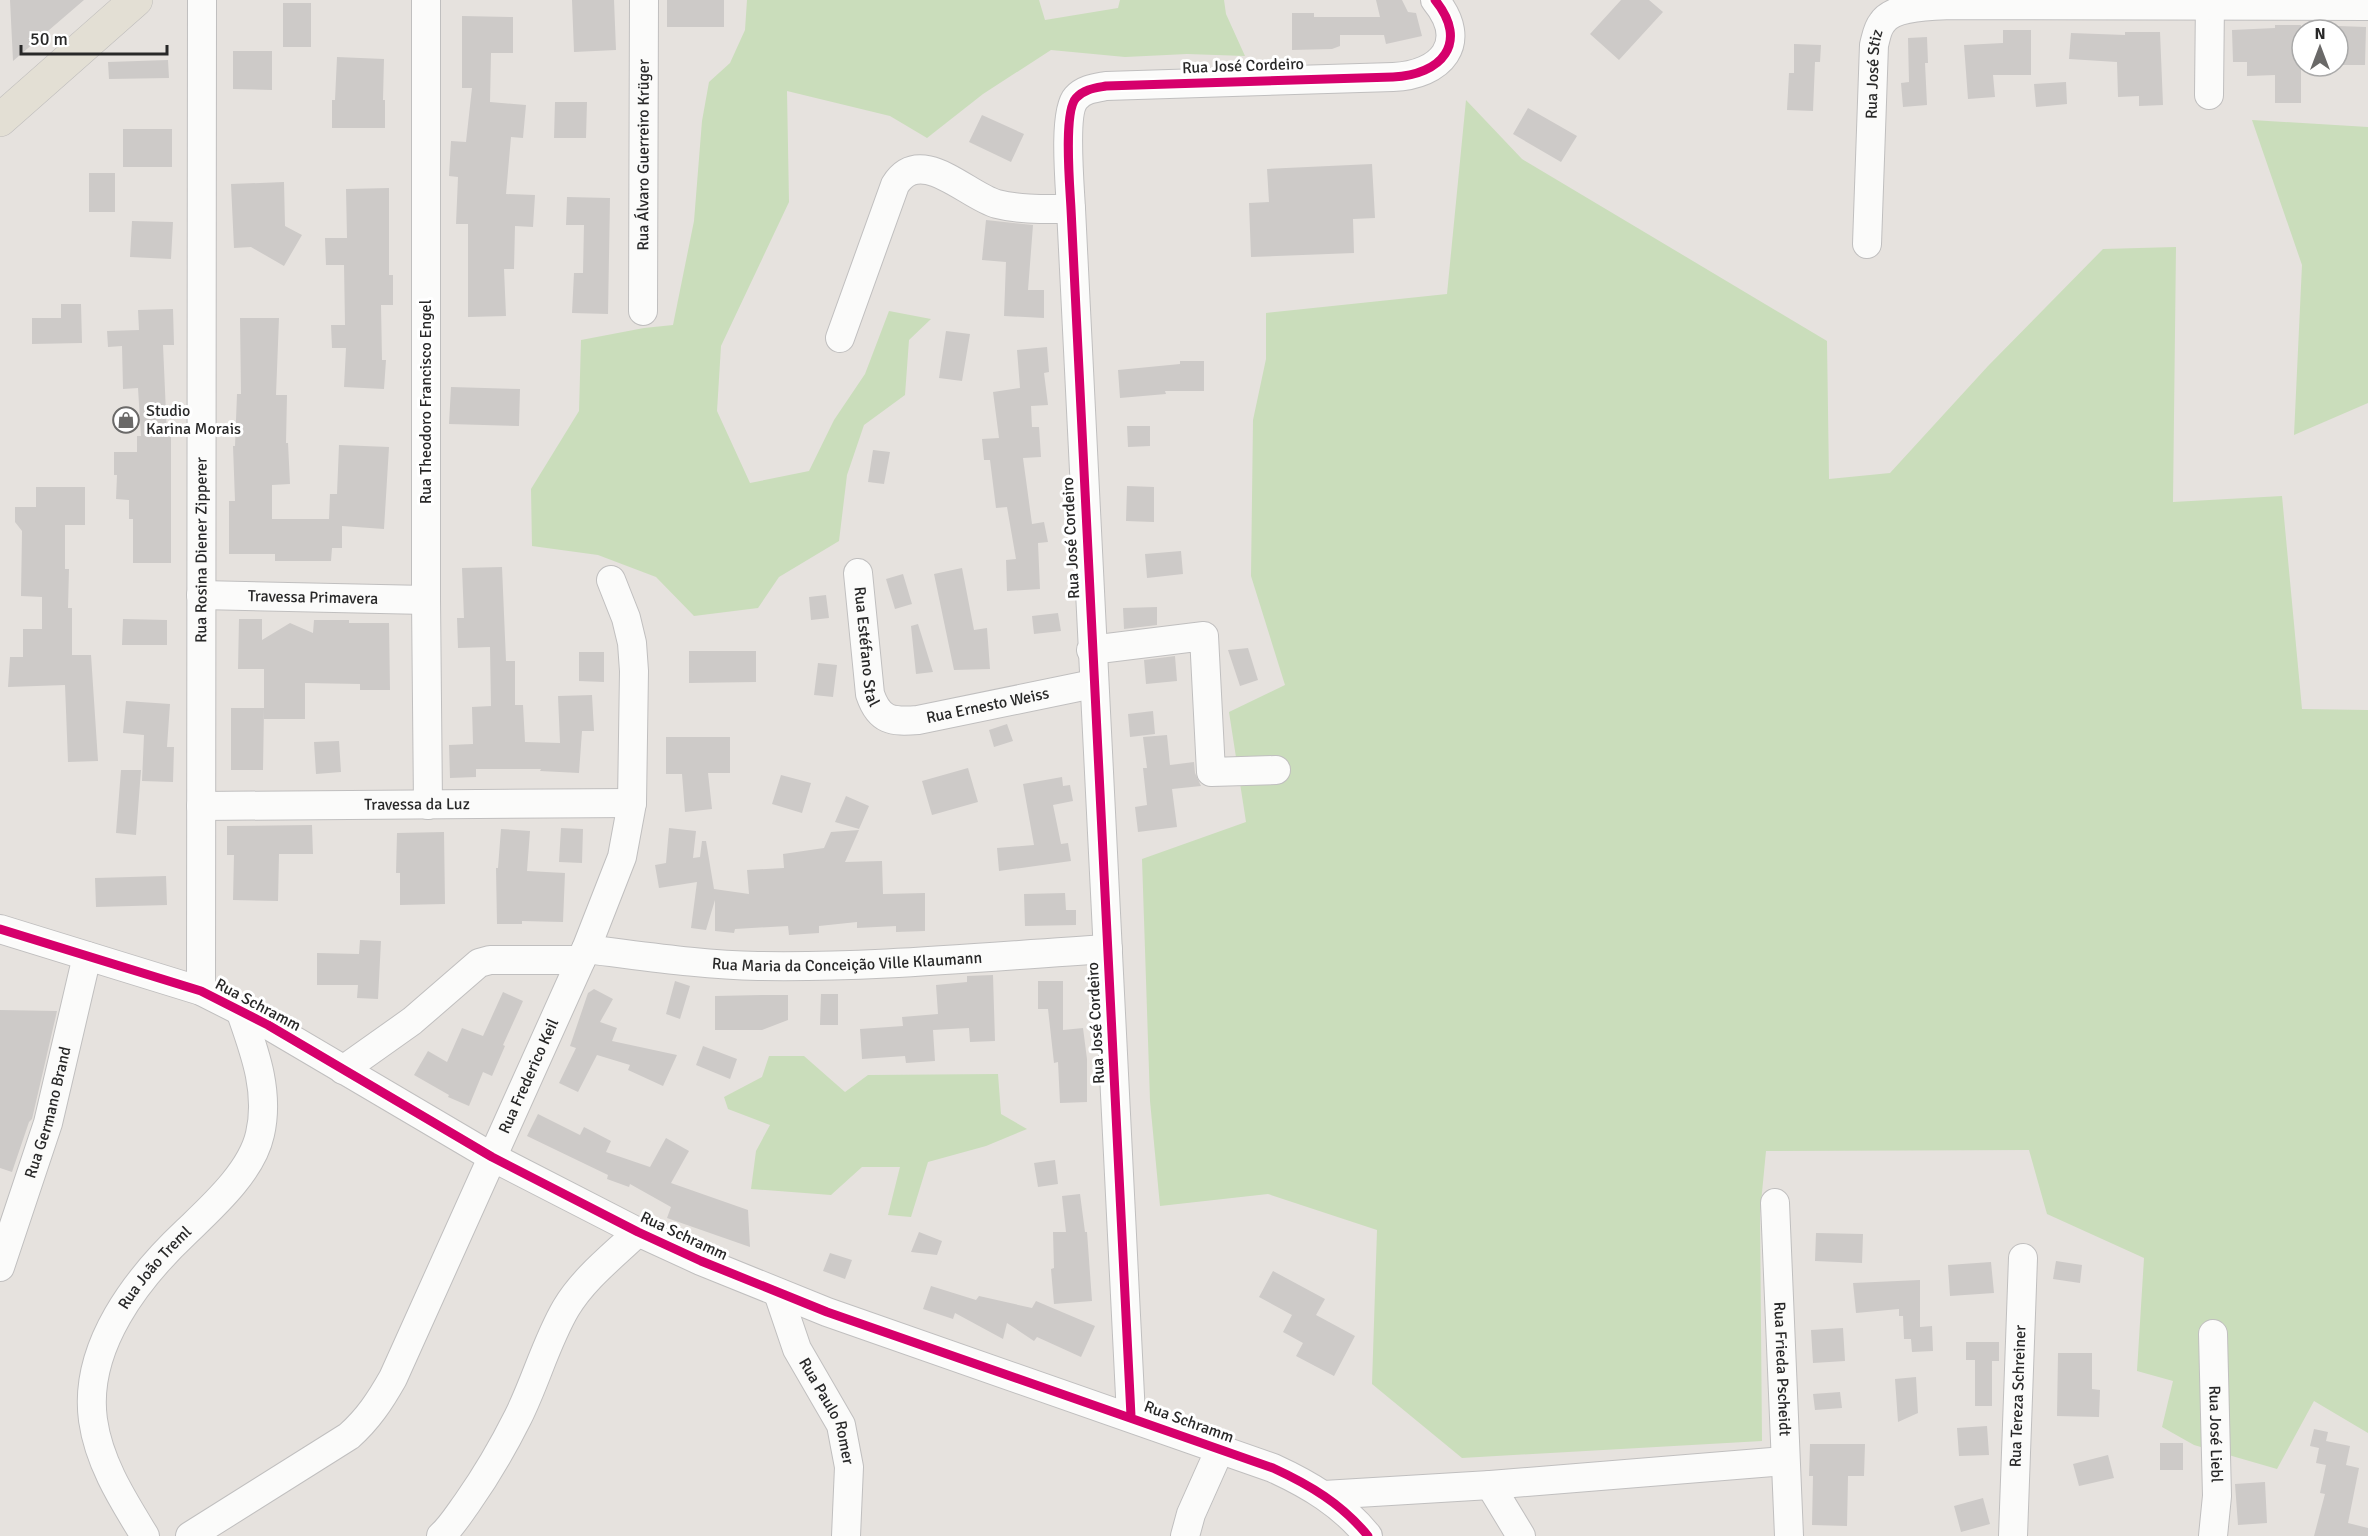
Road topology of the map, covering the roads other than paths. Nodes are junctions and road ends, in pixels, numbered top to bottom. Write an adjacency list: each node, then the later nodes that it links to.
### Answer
1 (136, 0): 9 (main road)
2 (202, 0): 16 (street, Rua Rosina Diener Zipperer)
3 (426, 0): 17 (street, Rua Theodoro Francisco Engel)
4 (644, 0): 12 (street, Rua Álvaro Guerreiro Krüger)
5 (1435, 0): 10 (street, Rua José Cordeiro)
6 (2210, 3): 7 (street, Rua José Stiz); 8 (street); 11 (street, Rua José Stiz)
7 (2368, 6)
8 (2209, 95)
9 (0, 120)
10 (1071, 210): 13 (street); 18 (street, Rua José Cordeiro)
11 (1867, 244)
12 (643, 311)
13 (840, 338)
14 (858, 573): 20 (street, Rua Estéfano Stal)
15 (611, 580): 22 (street, Rua Frederico Keil)
16 (201, 595): 17 (street, Travessa Primavera); 24 (street, Rua Rosina Diener Zipperer)
17 (426, 600): 23 (street, Rua Theodoro Francisco Engel)
18 (1091, 650): 19 (street, Rua José Cordeiro); 21 (street)
19 (1093, 684): 20 (street, Rua Ernesto Weiss); 26 (street, Rua José Cordeiro)
20 (882, 716)
21 (1276, 770)
22 (632, 803): 23 (street, Travessa da Luz); 27 (street, Rua Frederico Keil)
23 (428, 805): 24 (street, Travessa da Luz)
24 (201, 806): 29 (street, Rua Rosina Diener Zipperer)
25 (0, 930): 28 (street, Rua Schramm)
26 (1108, 949): 27 (street, Rua Maria da Conceição Ville Klaumann); 39 (street, Rua José Cordeiro)
27 (584, 955): 31 (street, Rua Maria da Conceição Ville Klaumann); 32 (street, Rua Frederico Keil)
28 (87, 956): 29 (street, Rua Schramm); 36 (street, Rua Germano Brand)
29 (201, 992): 30 (street, Rua Schramm)
30 (240, 1010): 31 (street, Rua Schramm); 44 (street, Rua João Treml)
31 (343, 1070): 32 (street, Rua Schramm)
32 (492, 1157): 34 (street, Rua Schramm); 45 (street, Rua Frederico Keil)
33 (1775, 1203): 41 (street, Rua Frieda Pscheidt)
34 (638, 1232): 37 (street, Rua Schramm); 46 (street)
35 (2023, 1258): 52 (street, Rua Tereza Schreiner)
36 (0, 1268)
37 (778, 1293): 39 (street, Rua Schramm); 47 (street, Rua Paulo Romer)
38 (2213, 1334): 53 (street, Rua José Liebl)
39 (1131, 1416): 40 (street, Rua Schramm)
40 (1220, 1449): 43 (street, Rua Schramm); 48 (street)
41 (1785, 1461): 42 (street); 51 (street, Rua Frieda Pscheidt)
42 (1490, 1485): 43 (street); 50 (street)
43 (1324, 1495): 49 (street, Rua Schramm)
44 (145, 1536)
45 (190, 1536)
46 (441, 1536)
47 (846, 1536)
48 (1185, 1536)
49 (1368, 1536)
50 (1521, 1536)
51 (1789, 1536)
52 (2013, 1536)
53 (2213, 1536)

